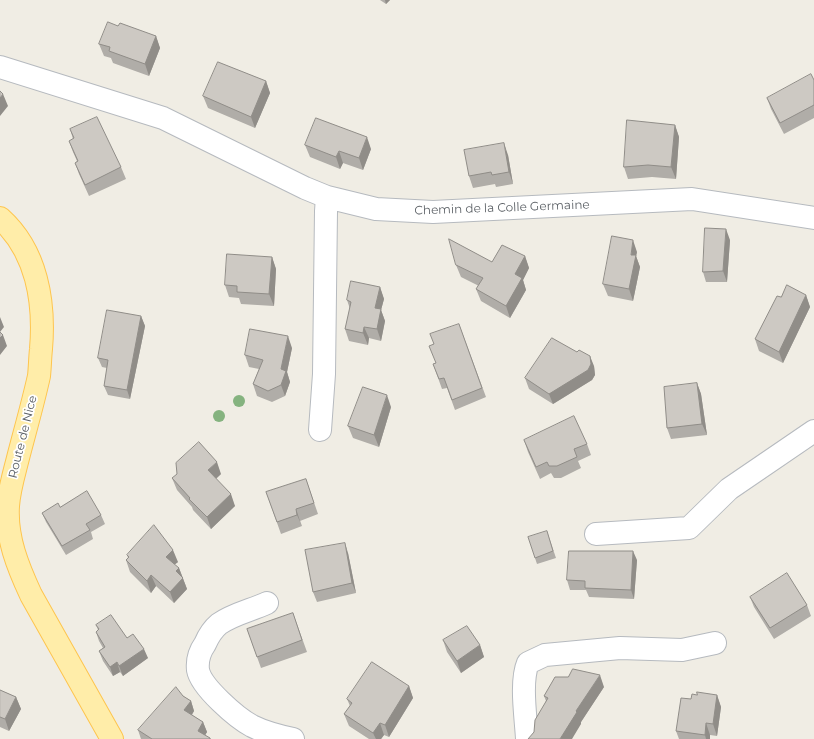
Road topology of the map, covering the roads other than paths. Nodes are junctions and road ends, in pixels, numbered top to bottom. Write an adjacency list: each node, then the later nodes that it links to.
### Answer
1 (0, 67): 2 (street, Chemin de la Colle Germaine)
2 (327, 197): 4 (street, Chemin de la Colle Germaine); 5 (street)
3 (0, 218): 10 (main road, Route de Nice)
4 (814, 218)
5 (320, 430)
6 (814, 431): 7 (street)
7 (596, 534)
8 (267, 603): 11 (street)
9 (715, 643): 12 (street)
10 (112, 739)
11 (293, 739)
12 (527, 739)

